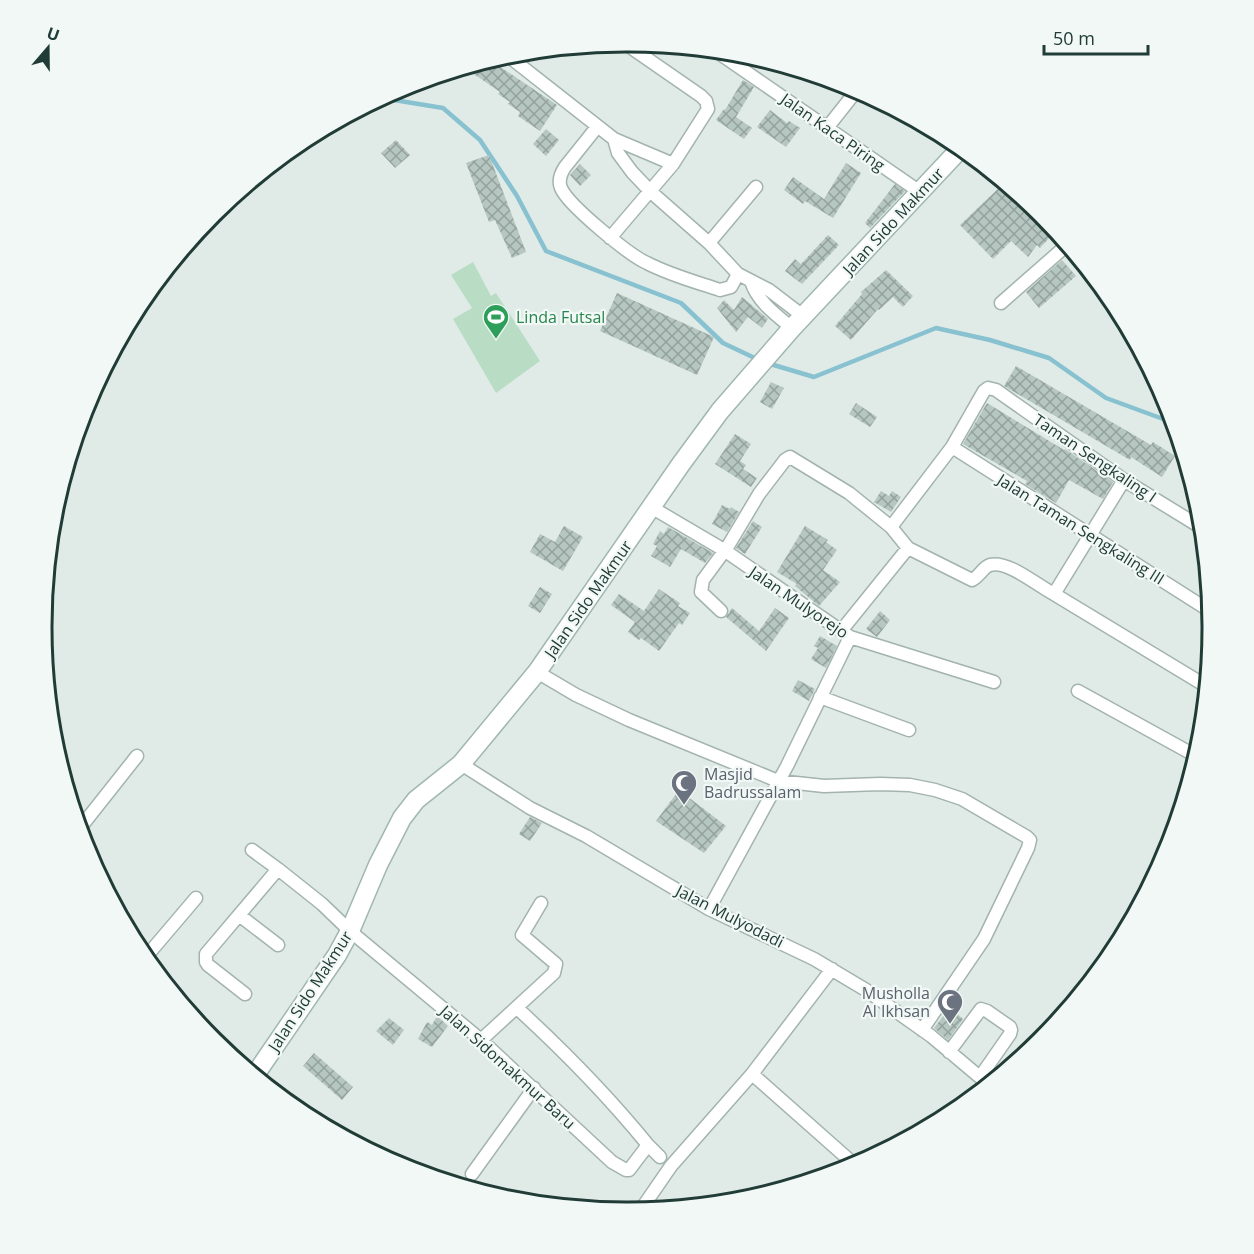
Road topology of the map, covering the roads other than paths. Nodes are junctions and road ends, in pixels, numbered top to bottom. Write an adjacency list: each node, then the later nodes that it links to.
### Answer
1 (638, 53): 9 (street)
2 (733, 63): 6 (street, Jalan Kaca Piring)
3 (518, 64): 5 (street)
4 (851, 98): 6 (street)
5 (597, 127): 7 (street); 13 (street)
6 (827, 128): 12 (street, Jalan Kaca Piring)
7 (614, 139): 9 (street); 11 (street)
8 (954, 155): 12 (main road, Jalan Sido Makmur)
9 (673, 164): 11 (street)
10 (756, 187): 14 (street)
11 (651, 192): 13 (street); 14 (street)
12 (920, 192): 18 (main road, Jalan Sido Makmur)
13 (610, 238): 16 (street)
14 (709, 243): 16 (street)
15 (1061, 250): 17 (street)
16 (738, 274): 18 (street)
17 (1001, 303)
18 (798, 322): 21 (main road, Jalan Sido Makmur)
19 (952, 447): 20 (street, Taman Sengkaling I); 23 (street); 24 (street, Jalan Taman Sengkaling III)
20 (1124, 480): 22 (street, Taman Sengkaling I); 24 (street)
21 (651, 507): 26 (street, Jalan Mulyorejo); 31 (main road, Jalan Sido Makmur)
22 (1191, 521)
23 (891, 527): 25 (street); 26 (street)
24 (1090, 534): 27 (street); 28 (street, Jalan Taman Sengkaling III)
25 (908, 548): 27 (street); 30 (street)
26 (724, 550): 29 (street); 30 (street, Jalan Mulyorejo)
27 (1054, 594): 32 (street)
28 (1201, 605)
29 (721, 611)
30 (846, 634): 33 (street, Jalan Mulyorejo); 35 (street)
31 (537, 672): 39 (main road, Jalan Sido Makmur); 40 (street)
32 (1199, 681)
33 (994, 682)
34 (1078, 691): 37 (street)
35 (820, 697): 36 (street); 40 (street)
36 (909, 730)
37 (1187, 751)
38 (137, 756): 41 (street)
39 (461, 764): 46 (street, Jalan Mulyodadi); 48 (main road, Jalan Sido Makmur)
40 (781, 776): 46 (street); 54 (street)
41 (86, 820)
42 (252, 850): 43 (street, Jalan Sidomakmur Baru)
43 (278, 868): 47 (street); 48 (street, Jalan Sidomakmur Baru)
44 (196, 898): 50 (street)
45 (542, 903): 53 (street)
46 (709, 909): 51 (street, Jalan Mulyodadi)
47 (239, 915): 49 (street); 52 (street)
48 (350, 931): 55 (street, Jalan Sidomakmur Baru); 57 (main road, Jalan Sido Makmur)
49 (278, 945)
50 (152, 950)
51 (832, 969): 54 (street, Jalan Mulyodadi); 58 (street)
52 (245, 994)
53 (517, 1008): 55 (street); 62 (street)
54 (922, 1030): 56 (street, Jalan Mulyodadi)
55 (480, 1040): 61 (street, Jalan Sidomakmur Baru)
56 (949, 1052): 59 (street); 60 (street, Jalan Mulyodadi)
57 (259, 1068)
58 (752, 1074): 64 (street); 66 (street)
59 (987, 1075)
60 (982, 1079)
61 (534, 1088): 62 (street, Jalan Sidomakmur Baru); 65 (street)
62 (648, 1146): 63 (street)
63 (660, 1157)
64 (847, 1158)
65 (472, 1174)
66 (647, 1201)

